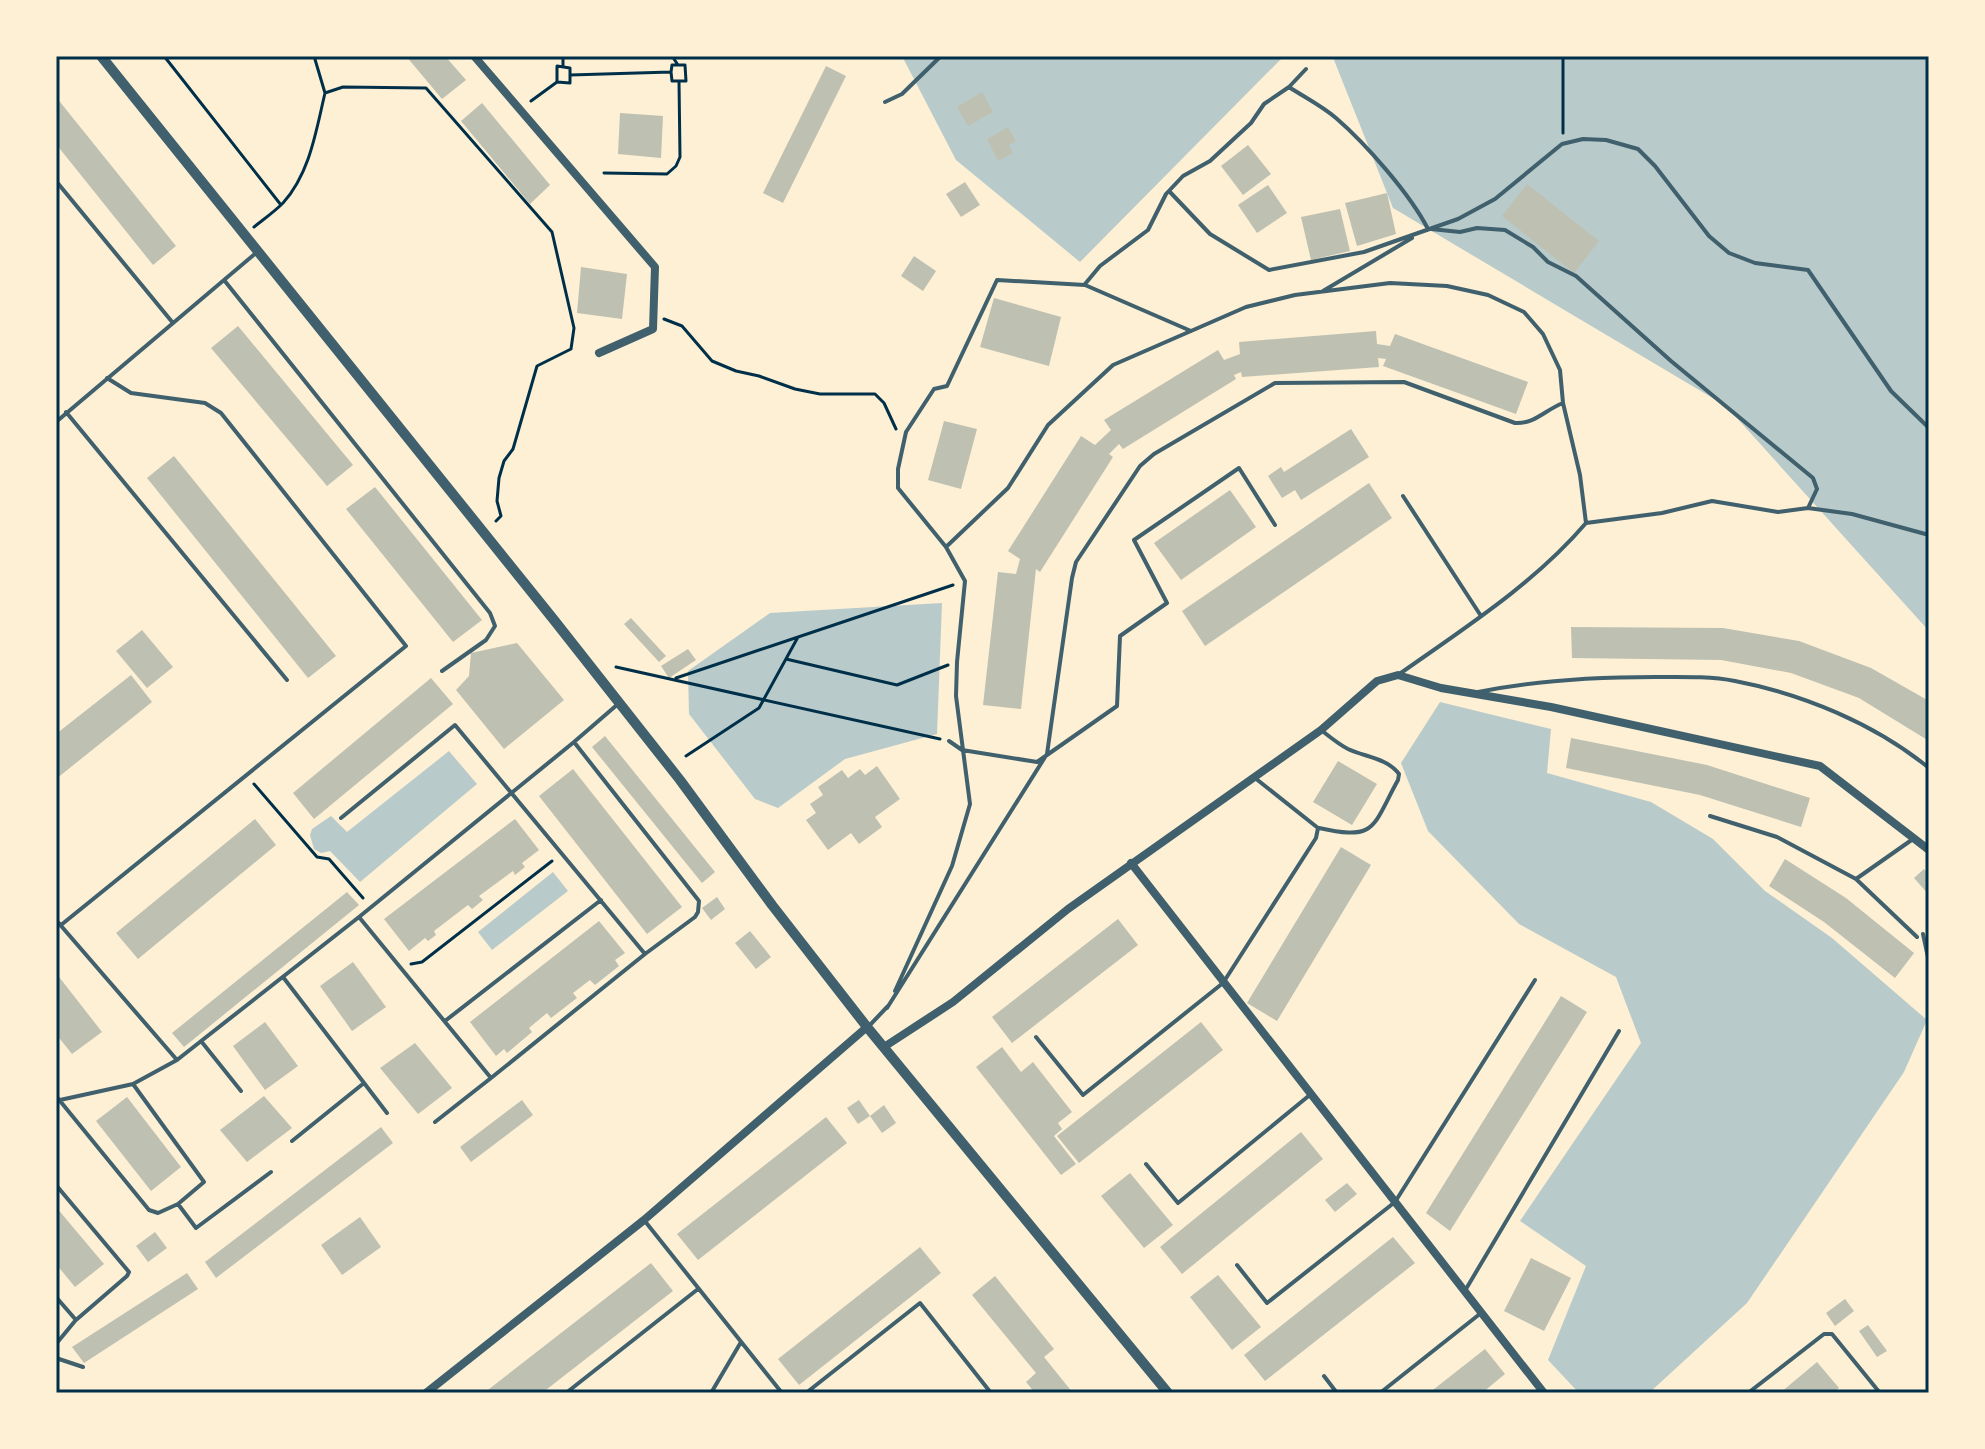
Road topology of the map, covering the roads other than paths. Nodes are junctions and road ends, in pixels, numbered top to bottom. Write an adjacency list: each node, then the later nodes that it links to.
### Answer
1 (101, 56): 10 (street)
2 (474, 56): 16 (street)
3 (941, 56): 6 (lane)
4 (1306, 69): 5 (lane)
5 (1289, 87): 8 (lane); 9 (lane)
6 (885, 102)
7 (56, 181): 14 (lane)
8 (1169, 191): 9 (lane); 12 (lane)
9 (1428, 229): 13 (lane); 21 (lane); 23 (lane)
10 (256, 253): 11 (lane); 33 (street)
11 (224, 280): 14 (lane); 29 (lane)
12 (1085, 285): 15 (lane); 27 (lane)
13 (1321, 293): 15 (lane); 18 (lane)
14 (173, 323): 17 (lane)
15 (1191, 331): 27 (lane)
16 (599, 353)
17 (107, 378): 19 (lane); 51 (lane)
18 (1563, 403): 24 (lane); 38 (lane)
19 (66, 412): 20 (lane); 31 (lane)
20 (56, 422)
21 (1929, 428)
22 (1403, 496): 28 (lane)
23 (1808, 508): 24 (lane); 26 (lane)
24 (1586, 523): 28 (lane)
25 (1275, 525): 38 (lane)
26 (1929, 535)
27 (946, 547): 37 (lane)
28 (1481, 616): 30 (lane)
29 (442, 671)
30 (1398, 675): 32 (street); 34 (street)
31 (287, 680)
32 (1472, 693): 39 (lane); 45 (street)
33 (618, 704): 36 (lane); 61 (street)
34 (1321, 730): 40 (street); 44 (lane)
35 (949, 741): 37 (lane)
36 (574, 742): 41 (lane); 54 (lane)
37 (962, 750): 38 (lane); 59 (lane)
38 (1047, 754): 59 (lane)
39 (1929, 768)
40 (1255, 777): 44 (lane); 47 (street)
41 (513, 791): 43 (lane); 49 (lane); 50 (lane)
42 (1710, 816): 48 (lane)
43 (341, 818)
44 (1318, 828): 58 (lane)
45 (1915, 838): 46 (street); 48 (lane)
46 (1929, 850)
47 (1131, 863): 58 (street); 65 (street)
48 (1856, 879): 53 (lane)
49 (601, 900): 54 (lane); 60 (lane)
50 (359, 917): 56 (lane); 60 (lane)
51 (58, 922): 66 (lane)
52 (1923, 934): 55 (lane)
53 (1917, 937)
54 (645, 954): 67 (lane)
55 (1929, 962)
56 (283, 977): 64 (lane); 68 (lane)
57 (1535, 980): 79 (lane)
58 (1223, 983): 63 (lane); 71 (street)
59 (887, 1008): 61 (lane)
60 (444, 1021): 67 (lane)
61 (867, 1027): 65 (street); 81 (street)
62 (1619, 1031): 84 (lane)
63 (1036, 1037)
64 (201, 1041): 66 (lane); 70 (lane)
65 (884, 1047): 99 (street)
66 (177, 1060): 69 (lane)
67 (491, 1078): 74 (lane)
68 (364, 1083): 73 (lane); 75 (lane)
69 (133, 1084): 72 (lane); 80 (lane)
70 (241, 1091)
71 (1311, 1094): 76 (lane); 79 (street)
72 (58, 1098): 80 (lane)
73 (387, 1113)
74 (435, 1122)
75 (292, 1141)
76 (1146, 1164)
77 (271, 1172): 80 (lane)
78 (56, 1185): 87 (lane)
79 (1395, 1202): 82 (lane); 84 (street)
80 (178, 1204)
81 (644, 1220): 83 (lane); 93 (street)
82 (1237, 1265)
83 (698, 1289): 88 (lane); 94 (lane)
84 (1465, 1291): 86 (street)
85 (56, 1297): 87 (lane)
86 (1481, 1313): 101 (lane); 102 (street)
87 (76, 1320): 89 (lane)
88 (741, 1342): 95 (lane); 96 (lane)
89 (56, 1344)
90 (56, 1358): 91 (lane)
91 (83, 1367)
92 (1324, 1376): 100 (lane)
93 (426, 1393)
94 (566, 1393)
95 (711, 1393)
96 (782, 1393)
97 (806, 1393): 98 (lane)
98 (991, 1393)
99 (1168, 1393)
100 (1337, 1393)
101 (1380, 1393)
102 (1544, 1393)
103 (1748, 1393): 104 (lane)
104 (1880, 1393)

